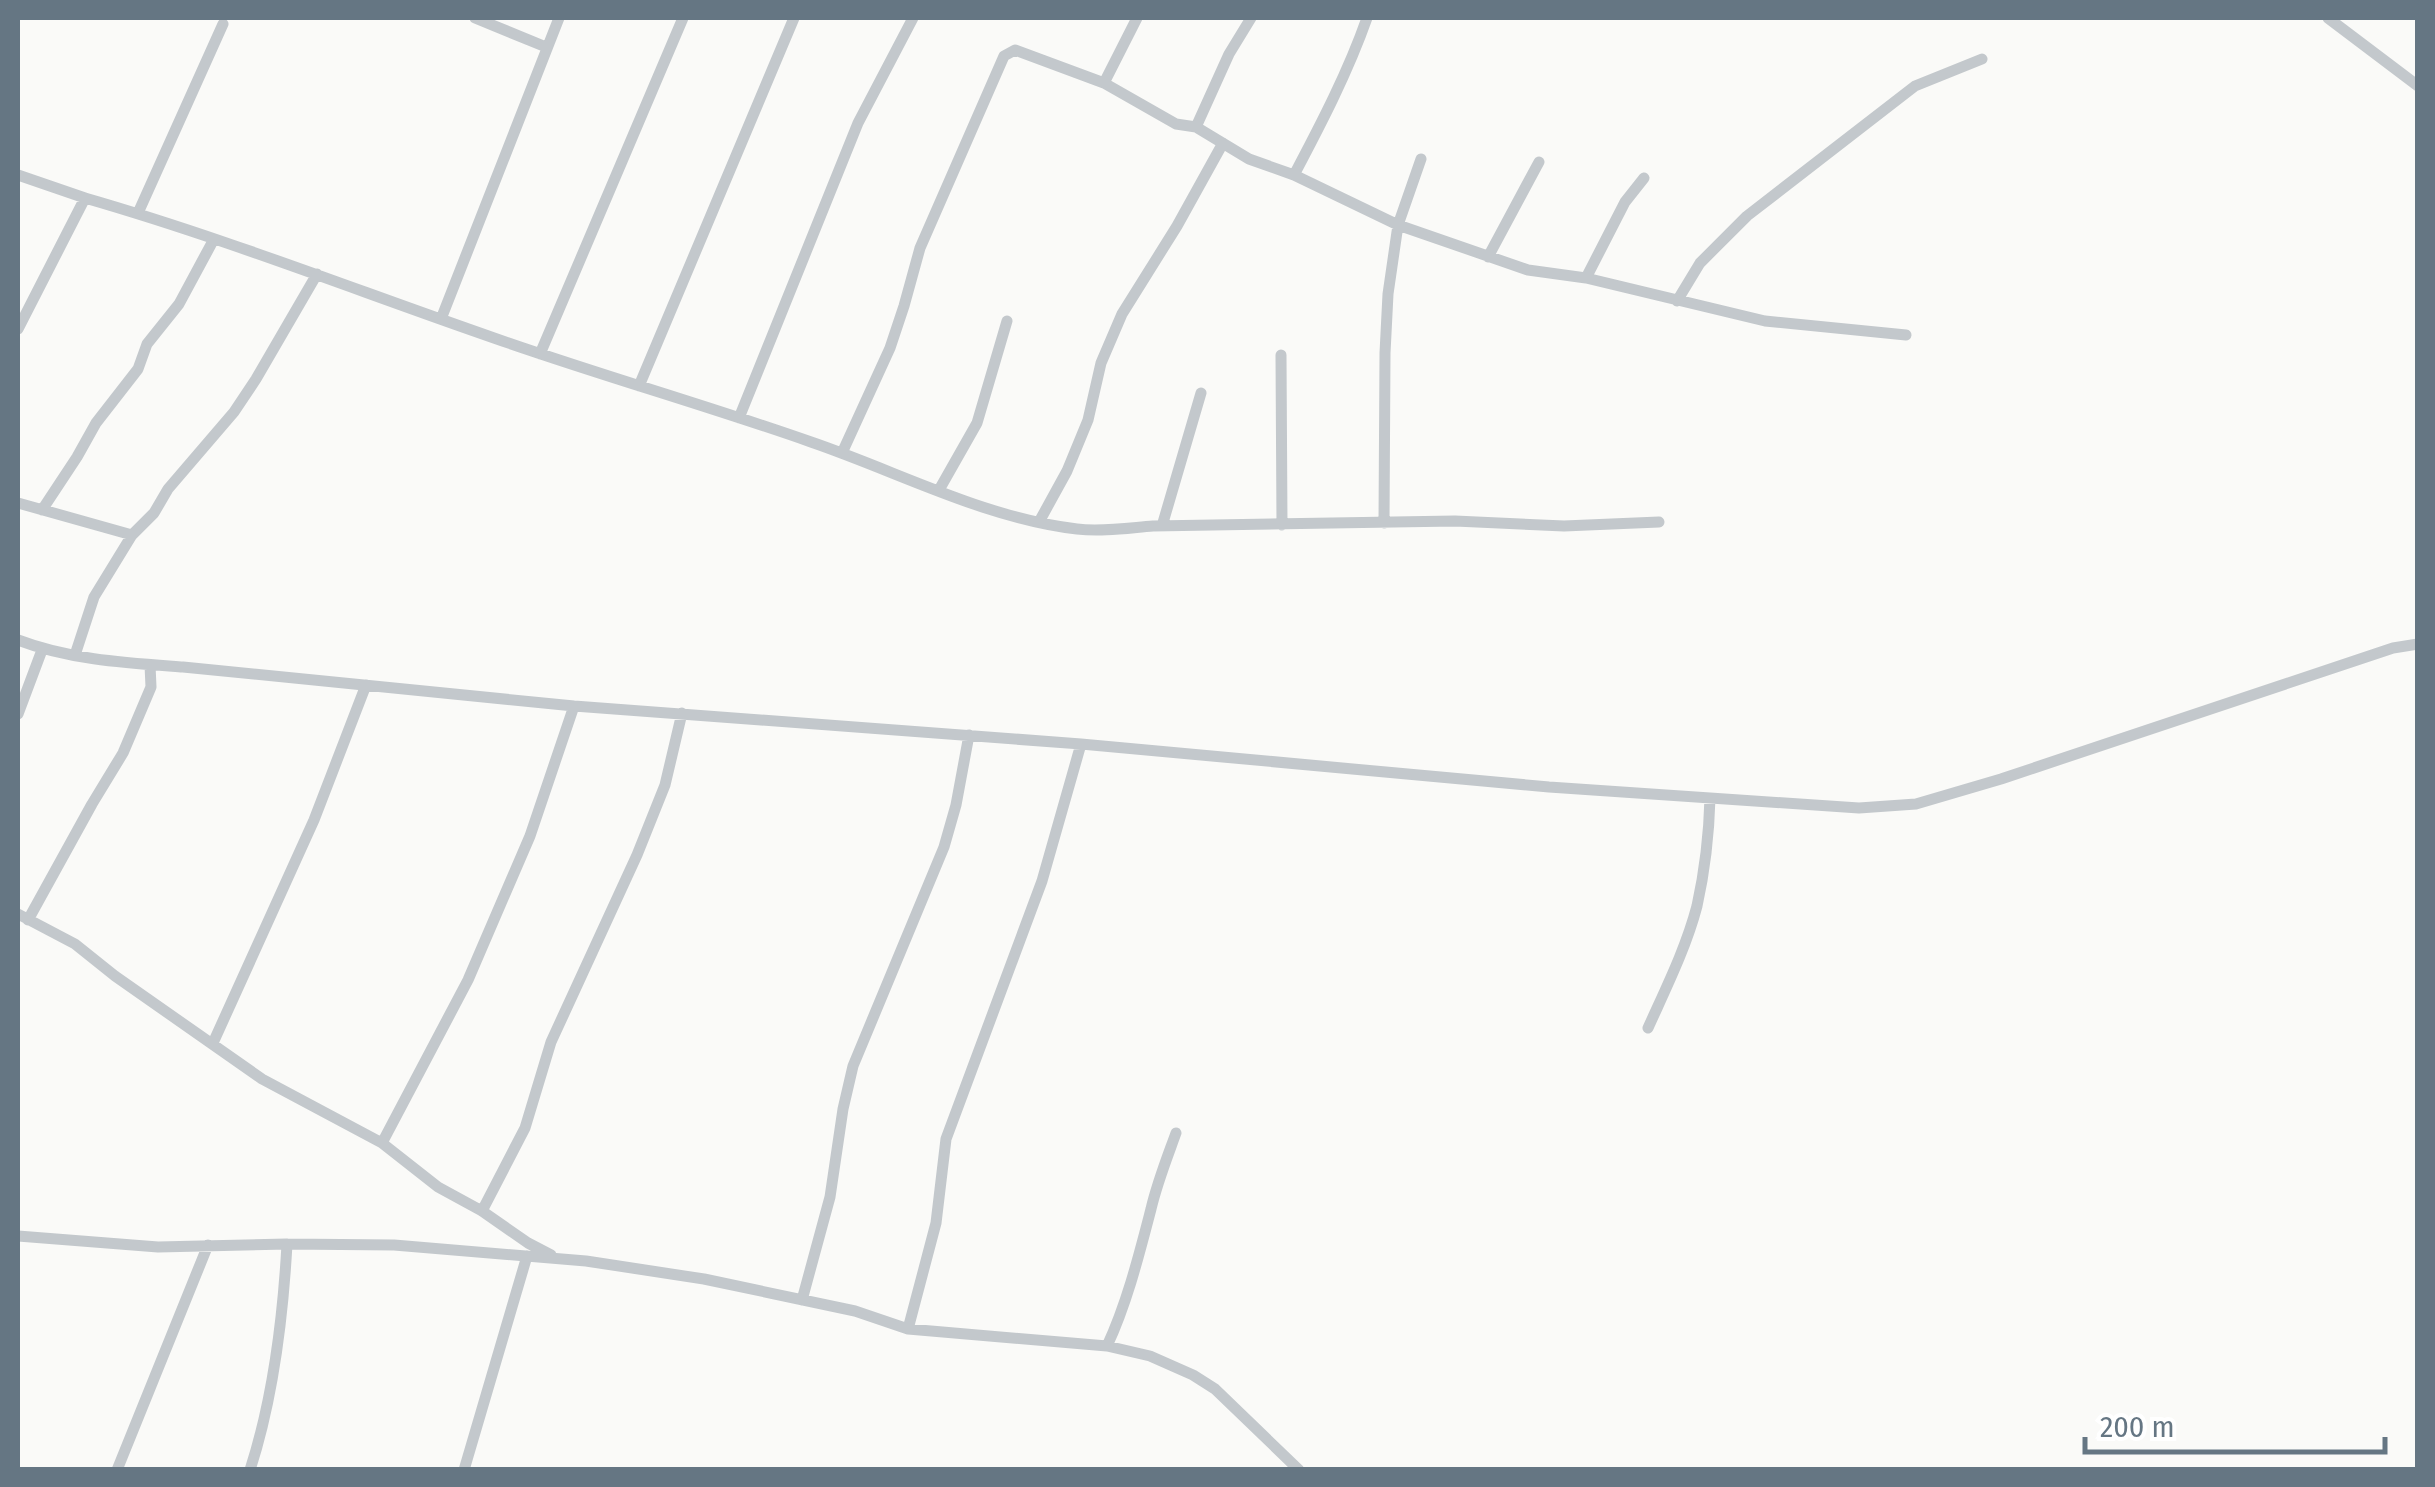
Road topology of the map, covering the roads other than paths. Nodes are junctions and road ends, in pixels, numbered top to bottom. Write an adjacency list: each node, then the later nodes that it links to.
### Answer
1 (475, 18): 11 (street)
2 (559, 18): 11 (street)
3 (683, 18): 34 (street)
4 (794, 18): 36 (street)
5 (913, 18): 38 (street)
6 (1136, 18): 13 (street)
7 (1251, 18): 15 (street)
8 (1367, 18): 20 (street)
9 (2328, 18): 14 (street)
10 (224, 24): 23 (street)
11 (546, 47): 30 (street)
12 (1982, 59): 29 (street)
13 (1104, 83): 15 (street); 39 (street)
14 (2418, 86)
15 (1196, 127): 16 (street)
16 (1222, 144): 20 (street); 43 (street)
17 (1421, 159): 24 (street)
18 (1539, 162): 26 (street)
19 (18, 174): 22 (street)
20 (1294, 175): 24 (street)
21 (1644, 178): 28 (street)
22 (85, 198): 23 (street); 32 (street)
23 (138, 214): 25 (street)
24 (1398, 225): 26 (street); 45 (street)
25 (214, 239): 27 (street); 42 (street)
26 (1488, 256): 28 (street)
27 (318, 274): 30 (street); 48 (street)
28 (1586, 278): 29 (street)
29 (1677, 301): 33 (street)
30 (440, 319): 34 (street)
31 (1008, 321): 40 (street)
32 (18, 329)
33 (1906, 335)
34 (540, 354): 36 (street)
35 (1281, 355): 46 (street)
36 (639, 386): 38 (street)
37 (1201, 393): 47 (street)
38 (740, 418): 39 (street)
39 (842, 453): 40 (street)
40 (939, 490): 43 (street)
41 (18, 503): 42 (street)
42 (42, 510): 48 (street)
43 (1040, 522): 47 (street)
44 (1659, 522): 45 (street)
45 (1384, 523): 46 (street)
46 (1282, 524): 47 (street)
47 (1162, 526)
48 (132, 534): 52 (street)
49 (18, 640): 51 (street)
50 (2418, 644): 60 (street)
51 (42, 650): 52 (street); 57 (street)
52 (74, 655): 53 (street)
53 (150, 665): 54 (street); 61 (street)
54 (366, 685): 55 (street); 63 (street)
55 (574, 706): 56 (street); 65 (street)
56 (682, 713): 58 (street); 66 (street)
57 (18, 714)
58 (969, 735): 59 (street); 72 (street)
59 (1082, 744): 60 (street); 73 (street)
60 (1710, 798): 62 (street)
61 (23, 917): 63 (street)
62 (1648, 1028)
63 (213, 1043): 65 (street)
64 (1176, 1133): 74 (street)
65 (382, 1143): 66 (street)
66 (482, 1211): 71 (street)
67 (18, 1236): 69 (street)
68 (286, 1244): 69 (street); 70 (street); 76 (street)
69 (208, 1245): 75 (street)
70 (527, 1256): 71 (street); 77 (street)
71 (560, 1259): 72 (street)
72 (802, 1300): 73 (street)
73 (908, 1329): 74 (street)
74 (1108, 1346): 78 (street)
75 (117, 1470)
76 (250, 1470)
77 (464, 1470)
78 (1299, 1470)

